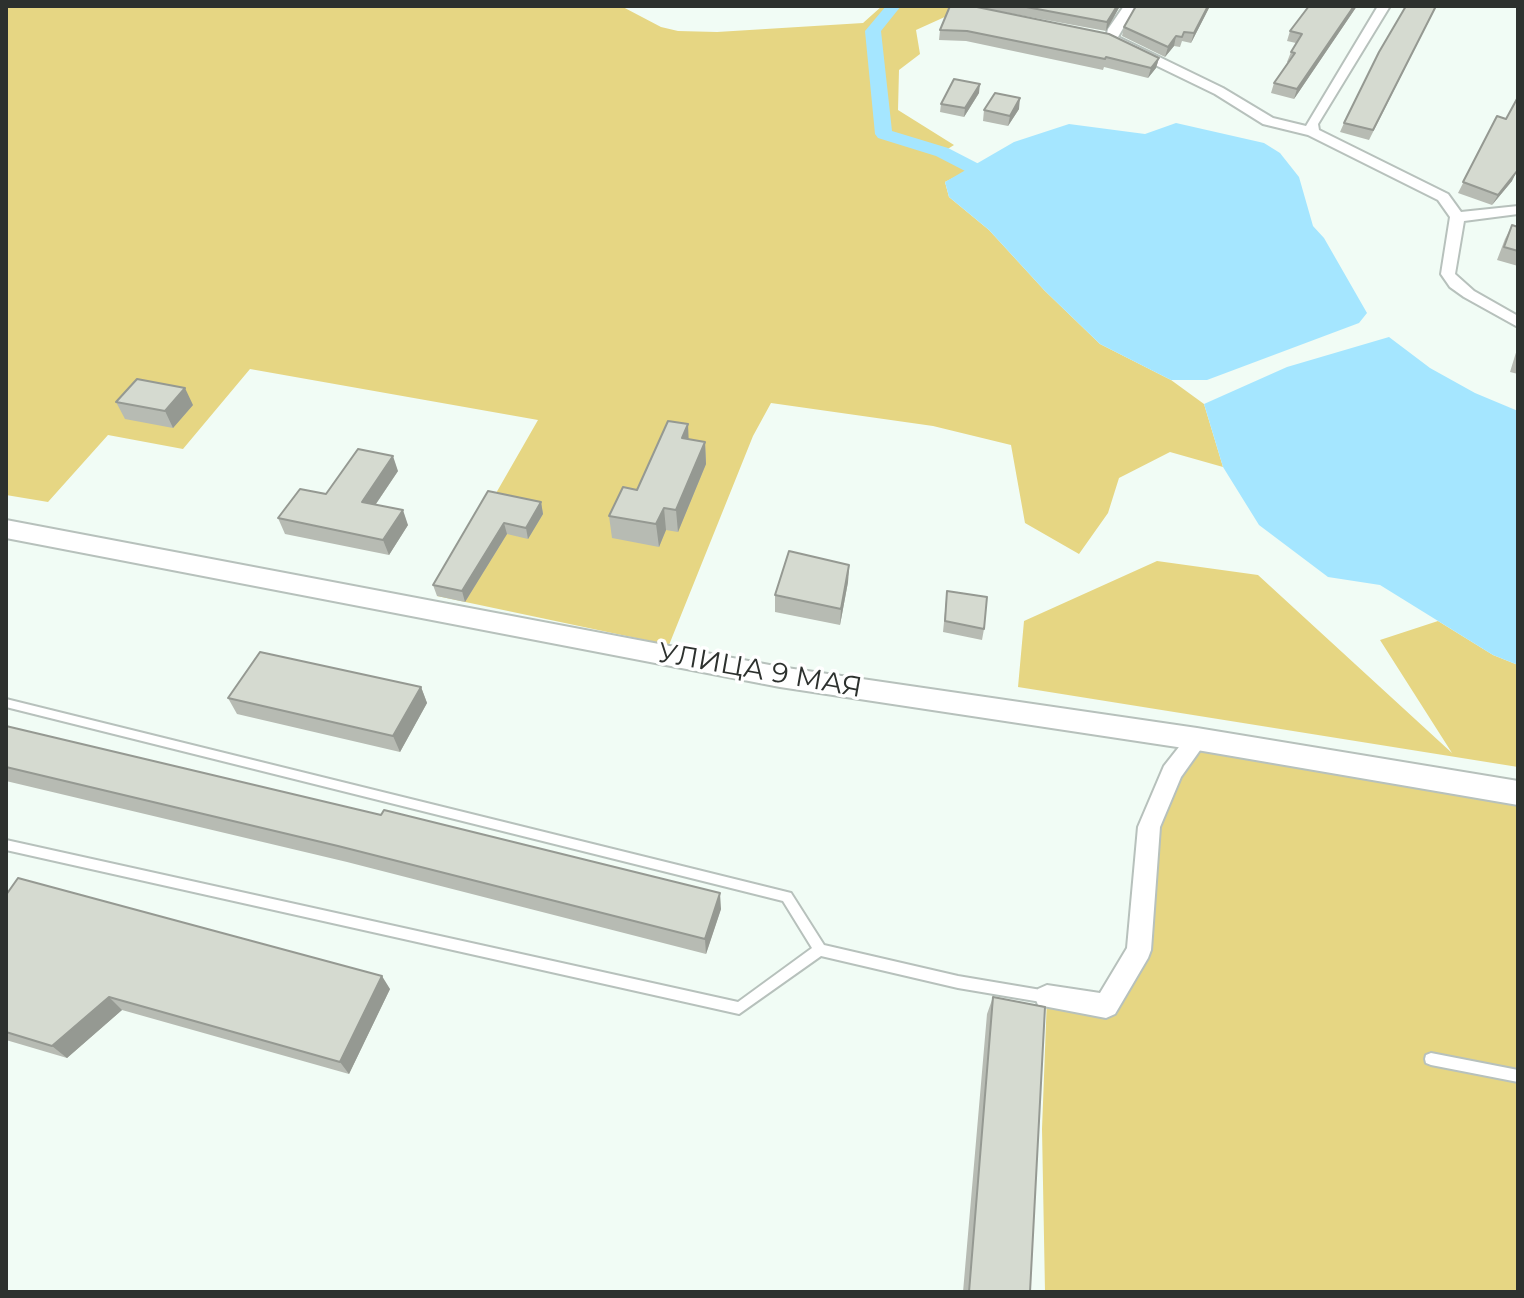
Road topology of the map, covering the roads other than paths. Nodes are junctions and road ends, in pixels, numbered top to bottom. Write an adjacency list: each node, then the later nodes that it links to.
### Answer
1 (1130, 6): 4 (street)
2 (1384, 6): 5 (street)
3 (1097, 35): 4 (street)
4 (1112, 38): 5 (street)
5 (1313, 132): 7 (street)
6 (1518, 210): 7 (street)
7 (1457, 217): 8 (street)
8 (1518, 322)
9 (6, 529): 11 (street, УЛИЦА 9 МАЯ)
10 (6, 703): 14 (lane)
11 (1197, 739): 12 (street, УЛИЦА 9 МАЯ); 15 (street)
12 (1518, 793)
13 (6, 845): 14 (lane)
14 (820, 950): 15 (lane)
15 (1047, 997)
16 (1431, 1059): 17 (lane)
17 (1518, 1076)

